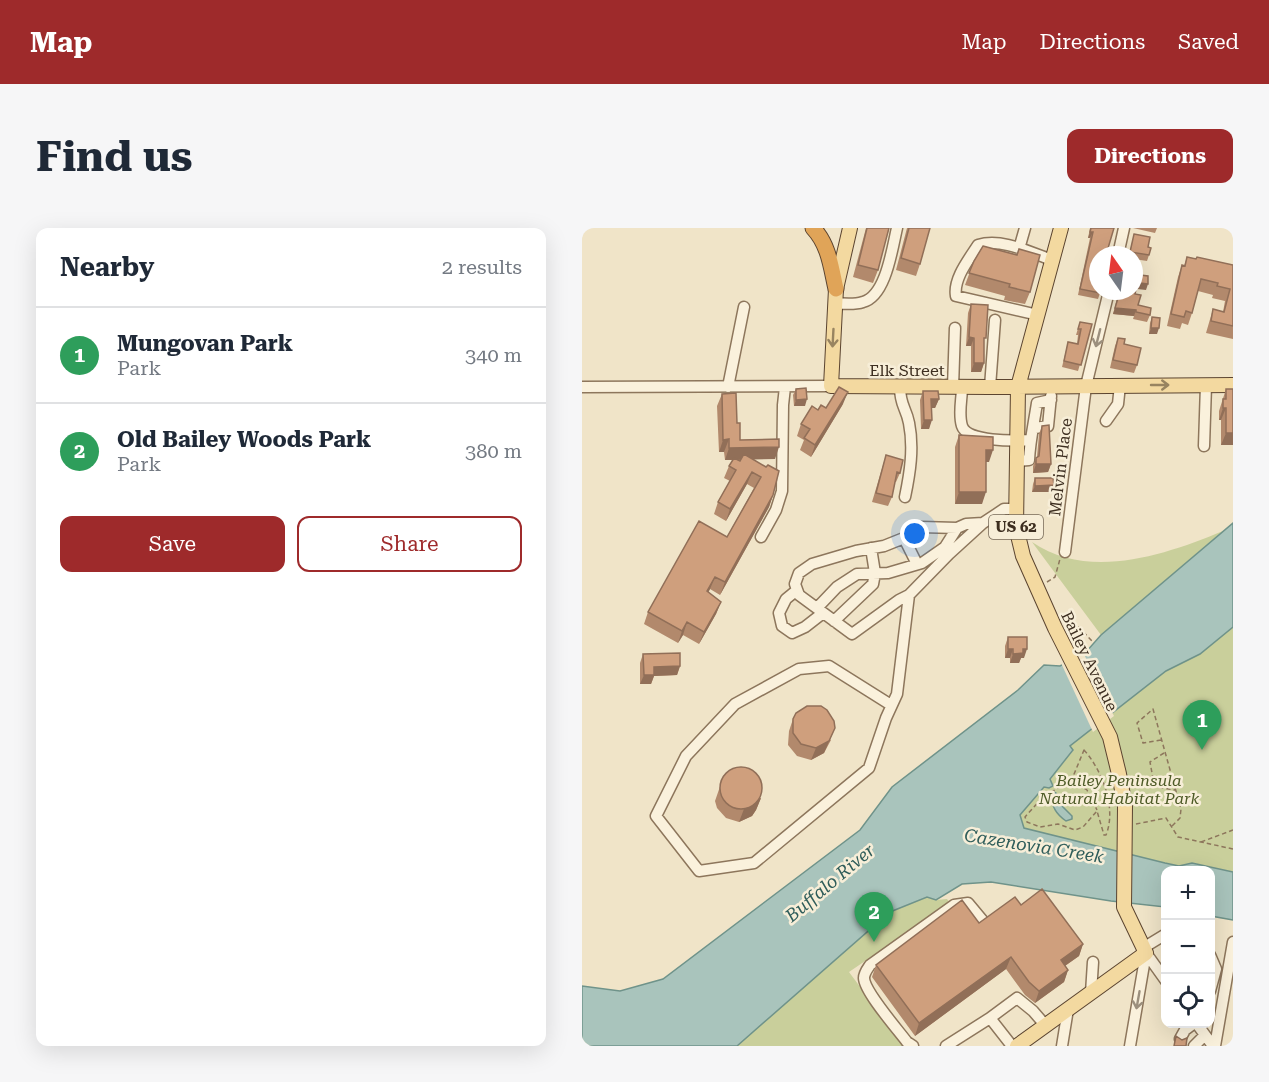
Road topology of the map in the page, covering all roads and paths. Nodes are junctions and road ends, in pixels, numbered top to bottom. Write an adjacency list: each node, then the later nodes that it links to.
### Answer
1 (813, 228): 10 (highway)
2 (849, 228): 10 (main road)
3 (897, 228): 10 (street)
4 (1025, 228): 8 (street)
5 (1061, 228): 9 (main road, Bailey Avenue / US 62)
6 (1124, 228): 7 (street)
7 (1120, 246)
8 (1019, 249): 9 (street); 13 (street)
9 (1052, 260): 13 (main road, Bailey Avenue / US 62)
10 (835, 296): 18 (main road, one-way to 18)
11 (1107, 300): 19 (street, Melvin Place, one-way to 19)
12 (744, 307): 22 (street)
13 (1038, 315): 27 (main road, Bailey Avenue / US 62)
14 (995, 320): 26 (street)
15 (955, 328): 25 (street)
16 (1206, 385): 17 (main road, Elk Street); 20 (main road, Elk Street, one-way to 16); 32 (street)
17 (1233, 385)
18 (831, 386): 23 (street, Elk Street); 24 (main road, Elk Street)
19 (1086, 386): 20 (main road, Elk Street); 28 (main road, Elk Street); 40 (street, Melvin Place)
20 (1120, 386): 29 (street)
21 (582, 387): 22 (street, Elk Street)
22 (728, 387): 23 (street, Elk Street)
23 (784, 387): 37 (street)
24 (900, 387): 25 (main road, Elk Street); 33 (street)
25 (957, 387): 26 (main road, Elk Street); 31 (street)
26 (990, 387): 27 (main road, Elk Street)
27 (1018, 387): 28 (main road, Elk Street); 31 (main road, Bailey Avenue / US 62)
28 (1051, 393): 30 (street); 30 (street)
29 (1106, 422)
30 (1034, 428): 31 (street)
31 (1021, 437): 34 (main road, Bailey Avenue / US 62)
32 (1204, 446)
33 (905, 497)
34 (1016, 508): 35 (street); 66 (main road, Bailey Avenue / US 62)
35 (983, 523): 36 (street); 45 (street)
36 (957, 528): 38 (street); 41 (street)
37 (761, 537)
38 (904, 538): 39 (street); 41 (street)
39 (871, 548): 42 (street); 44 (street)
40 (1065, 552): 43 (path)
41 (917, 564): 42 (street)
42 (875, 573): 46 (street); 47 (street)
43 (1047, 582)
44 (797, 590): 46 (street); 46 (street)
45 (909, 595): 47 (street); 50 (street)
46 (820, 610): 47 (street)
47 (834, 621)
48 (1067, 621): 49 (path)
49 (1092, 641)
50 (891, 705): 50 (street)
51 (1161, 740): 51 (path); 52 (path)
52 (1165, 753): 54 (path); 54 (path)
53 (1072, 779): 55 (path); 57 (path); 57 (path)
54 (1175, 790): 59 (path)
55 (1109, 803): 56 (path); 57 (path)
56 (1113, 804)
57 (1097, 811)
58 (1136, 824): 59 (path)
59 (1172, 826): 61 (path)
60 (1233, 830): 61 (path)
61 (1201, 842): 62 (path)
62 (1233, 849)
63 (983, 921): 79 (street)
64 (1161, 939): 66 (street)
65 (1233, 942): 71 (street)
66 (1144, 950): 68 (street); 69 (main road); 84 (street, one-way to 84)
67 (1093, 962): 69 (street)
68 (1161, 974)
69 (1090, 993): 70 (main road)
70 (1068, 1010): 73 (main road); 78 (street)
71 (1227, 1011): 86 (street)
72 (990, 1018): 73 (street); 80 (street); 81 (street)
73 (1046, 1026): 82 (main road)
74 (1188, 1028): 77 (street)
75 (1199, 1028): 76 (street)
76 (1205, 1035): 85 (street); 86 (street)
77 (1180, 1039)
78 (1063, 1042): 83 (street)
79 (914, 1046)
80 (946, 1046)
81 (1012, 1046)
82 (1017, 1046)
83 (1051, 1046)
84 (1130, 1046)
85 (1194, 1046)
86 (1214, 1046)

